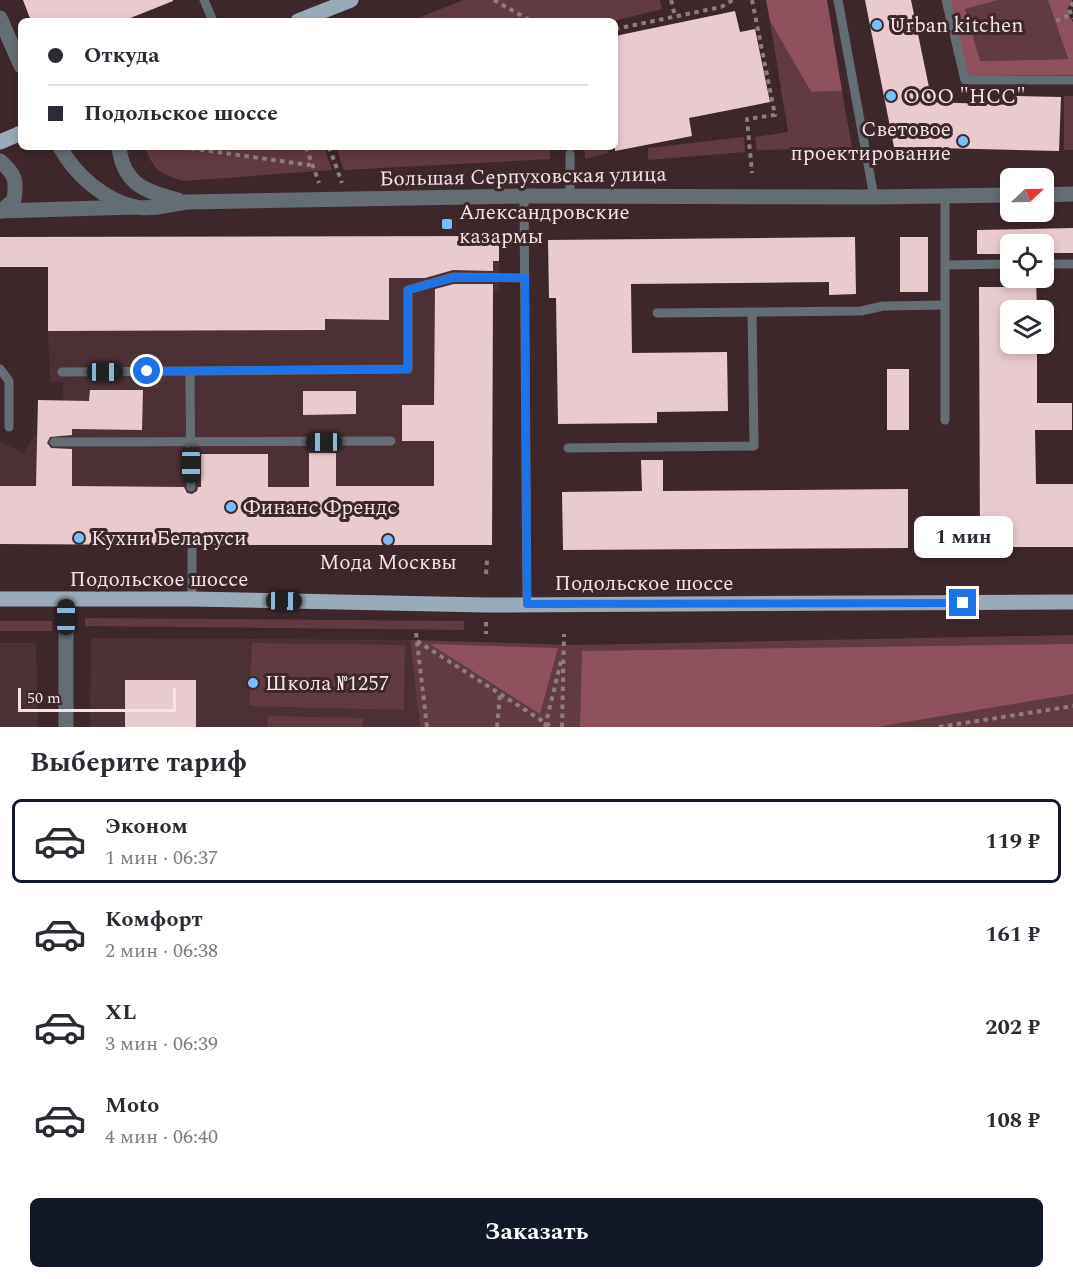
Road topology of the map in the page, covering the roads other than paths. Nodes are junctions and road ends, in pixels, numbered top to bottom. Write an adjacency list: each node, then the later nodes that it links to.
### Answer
1 (204, 0): 6 (lane)
2 (351, 0): 7 (main road)
3 (838, 0): 22 (lane)
4 (946, 0): 9 (lane)
5 (0, 18): 8 (street)
6 (212, 18)
7 (306, 18)
8 (18, 59)
9 (1073, 80)
10 (18, 134): 11 (main road)
11 (0, 142)
12 (62, 150): 24 (street, Большая Серпуховская улица)
13 (119, 150): 23 (street)
14 (570, 154): 20 (lane)
15 (0, 161): 25 (street)
16 (1073, 194): 18 (street)
17 (1000, 195): 21 (street, Большая Серпуховская улица)
18 (1054, 195)
19 (524, 196): 20 (street, Большая Серпуховская улица); 23 (street, Большая Серпуховская улица); 30 (lane)
20 (570, 196): 22 (street, Большая Серпуховская улица)
21 (945, 196): 22 (street, Большая Серпуховская улица); 29 (lane)
22 (874, 197)
23 (188, 202): 24 (street, Большая Серпуховская улица)
24 (138, 207): 25 (street)
25 (1, 211)
26 (1000, 264): 29 (lane)
27 (1054, 264): 28 (lane)
28 (1073, 264)
29 (945, 265): 31 (lane)
30 (525, 278): 35 (lane); 49 (lane)
31 (945, 305): 32 (lane); 37 (lane)
32 (752, 312): 33 (lane); 42 (lane)
33 (657, 313)
34 (0, 369): 38 (lane)
35 (190, 371): 36 (lane); 41 (lane)
36 (62, 372)
37 (945, 420)
38 (9, 427)
39 (391, 441): 41 (lane)
40 (54, 442): 41 (lane)
41 (191, 442): 43 (lane)
42 (568, 448)
43 (191, 487)
44 (192, 545): 47 (lane)
45 (0, 599): 46 (main road, Подольское шоссе)
46 (66, 599): 47 (main road, Подольское шоссе); 50 (street)
47 (192, 599): 49 (main road, Подольское шоссе)
48 (1073, 602): 49 (main road, Подольское шоссе)
49 (527, 604)
50 (66, 727)

